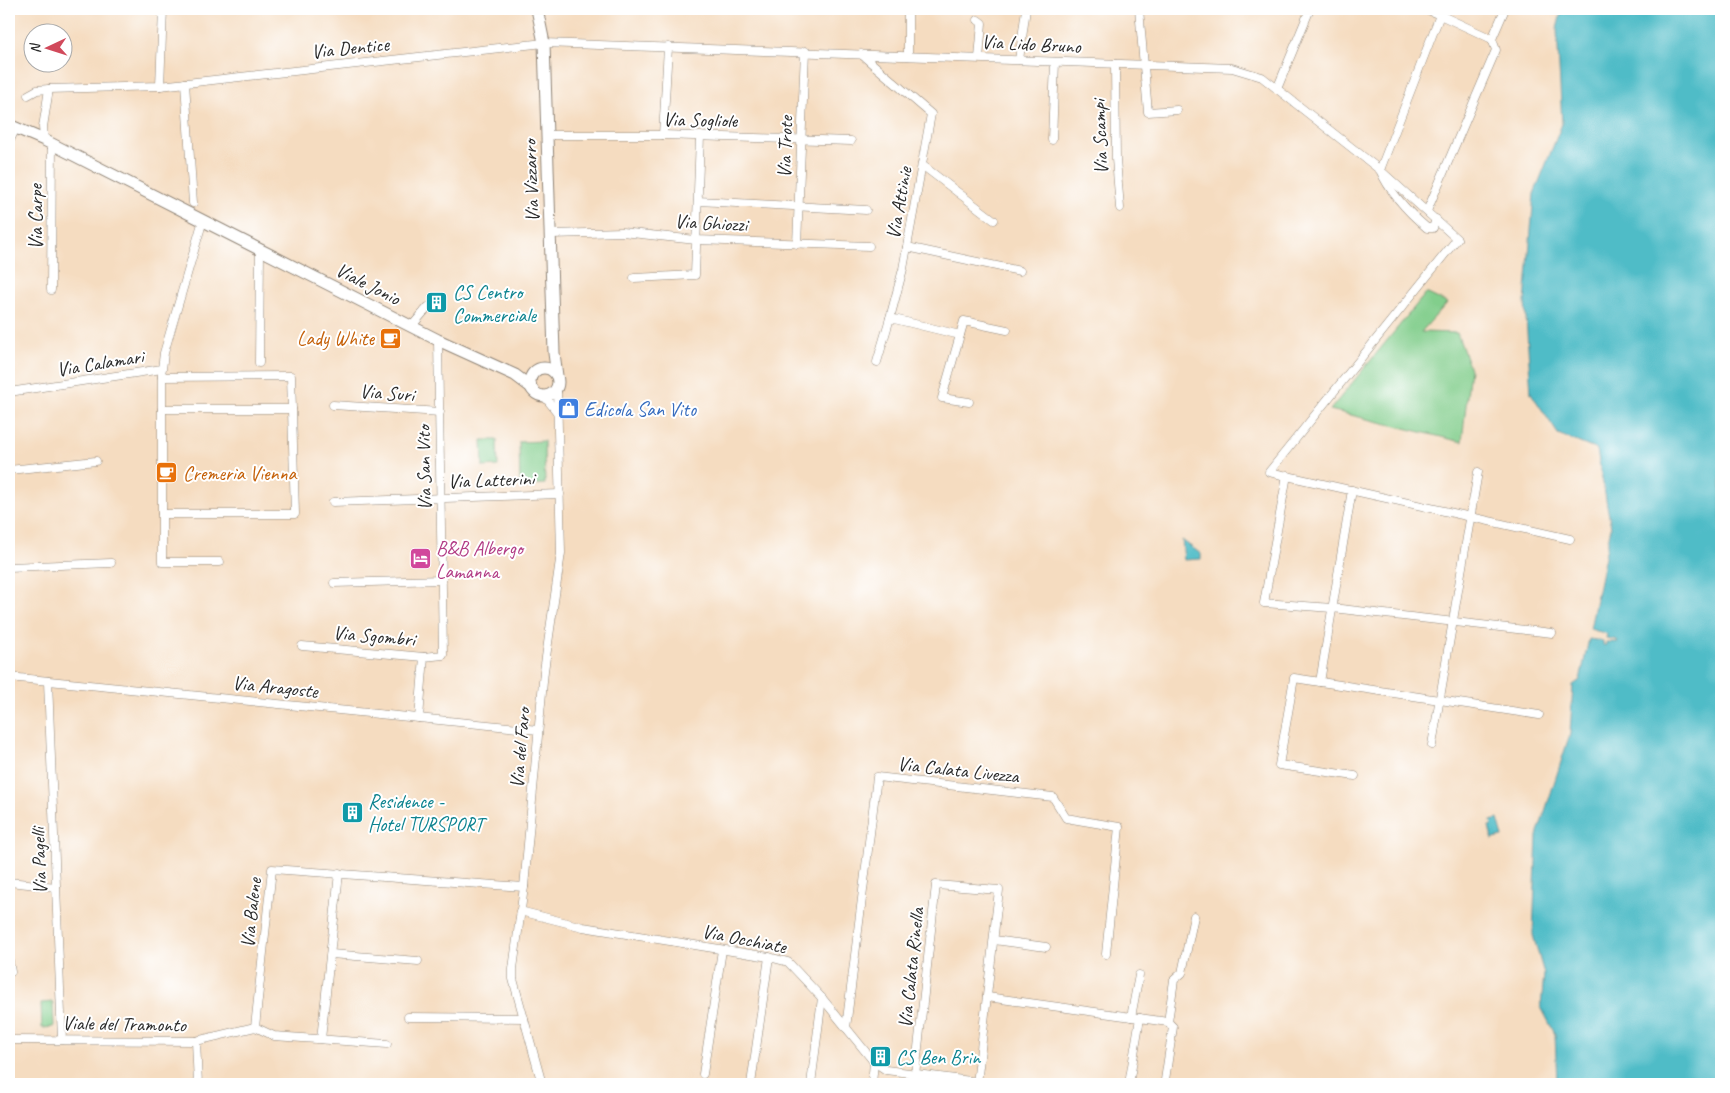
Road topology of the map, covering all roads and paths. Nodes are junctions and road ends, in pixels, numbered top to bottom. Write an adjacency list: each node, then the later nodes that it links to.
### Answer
1 (163, 9): 23 (street)
2 (537, 9): 12 (street, Via Vizzarro)
3 (908, 9): 16 (street)
4 (1026, 9): 18 (street)
5 (1139, 9): 21 (street)
6 (1310, 9): 25 (street)
7 (1426, 9): 9 (street)
8 (1505, 9): 11 (street)
9 (1441, 12): 11 (street); 40 (street)
10 (978, 20): 17 (street)
11 (1492, 39): 46 (street)
12 (544, 43): 13 (street, Via Lido Bruno); 22 (street, Via Dentice); 31 (street, Via Vizzarro)
13 (668, 47): 14 (street, Via Lido Bruno); 32 (street)
14 (804, 51): 15 (street, Via Lido Bruno); 34 (street, Via Trote)
15 (861, 54): 16 (street, Via Lido Bruno); 39 (street, Via Attinie)
16 (908, 56): 17 (street, Via Lido Bruno)
17 (979, 58): 18 (street, Via Lido Bruno)
18 (1019, 60): 19 (street, Via Lido Bruno)
19 (1054, 62): 20 (street, Via Lido Bruno); 35 (street)
20 (1115, 64): 21 (street, Via Lido Bruno); 44 (street, Via Scampi)
21 (1144, 66): 25 (street, Via Lido Bruno); 27 (street)
22 (185, 84): 23 (street, Via Dentice); 42 (street)
23 (160, 86): 24 (street, Via Dentice)
24 (48, 89): 26 (street, Via Dentice); 29 (street)
25 (1277, 90): 40 (street, Via Lido Bruno)
26 (28, 95)
27 (1177, 110)
28 (12, 127): 30 (street, Viale Jonio); 37 (street)
29 (43, 127): 30 (street); 38 (street)
30 (30, 134): 38 (street, Viale Jonio)
31 (548, 135): 32 (street, Via Sogliole); 50 (street, Via Vizzarro)
32 (663, 135): 33 (street, Via Sogliole)
33 (700, 136): 34 (street, Via Sogliole); 41 (street)
34 (802, 139): 36 (street, Via Sogliole); 43 (street, Via Trote)
35 (1052, 140)
36 (851, 141)
37 (9, 142)
38 (48, 142): 47 (street, Viale Jonio); 58 (street, Via Carpe)
39 (922, 166): 48 (street); 54 (street, Via Attinie)
40 (1380, 170): 46 (street, Via Lido Bruno); 49 (street)
41 (698, 201): 43 (street); 51 (street)
42 (193, 203)
43 (799, 207): 45 (street); 52 (street, Via Trote)
44 (1120, 208)
45 (866, 210)
46 (1427, 211): 49 (street, Via Lido Bruno)
47 (203, 220): 55 (street, Viale Jonio); 69 (street, Via Calamari)
48 (994, 220)
49 (1436, 220): 86 (street, Via Lido Bruno)
50 (552, 234): 51 (street, Via Ghiozzi); 65 (street, Via Vizzarro)
51 (696, 240): 52 (street, Via Ghiozzi); 57 (street)
52 (797, 244): 53 (street, Via Ghiozzi)
53 (869, 246)
54 (908, 247): 56 (street); 60 (street, Via Attinie)
55 (260, 250): 61 (street, Viale Jonio); 67 (street)
56 (1020, 270)
57 (634, 278)
58 (51, 290)
59 (428, 307): 61 (street)
60 (890, 318): 63 (street); 66 (street, Via Attinie)
61 (411, 327): 64 (street, Viale Jonio)
62 (1007, 330): 63 (street)
63 (960, 335): 77 (street)
64 (438, 340): 71 (street, Viale Jonio); 81 (street, Via San Vito)
65 (554, 353): 68 (street, Via Vizzarro); 72 (street, Via Vizzarro)
66 (877, 362)
67 (259, 363)
68 (546, 368): 70 (street); 72 (street)
69 (162, 373): 75 (street, Via Calamari); 79 (street); 80 (street)
70 (533, 374): 71 (street, Viale Jonio); 73 (street)
71 (515, 375): 73 (street, Viale Jonio)
72 (557, 376): 74 (street, Via Vizzarro)
73 (531, 388): 76 (street)
74 (557, 390): 76 (street); 82 (street, Via del Faro)
75 (9, 392)
76 (545, 397): 82 (street)
77 (969, 402)
78 (332, 405): 81 (street, Via Suri)
79 (162, 409): 80 (street); 91 (street)
80 (292, 409): 91 (street)
81 (440, 412): 89 (street, Via San Vito)
82 (557, 412): 88 (street, Via del Faro)
83 (96, 461): 84 (street)
84 (9, 470)
85 (1478, 472): 92 (street)
86 (1287, 475): 87 (street); 99 (street)
87 (1352, 490): 92 (street); 99 (street)
88 (560, 494): 89 (street, Via Latterini); 111 (street, Via del Faro)
89 (440, 498): 90 (street, Via Latterini); 97 (street, Via San Vito)
90 (333, 502)
91 (162, 514): 94 (street)
92 (1471, 516): 93 (street); 100 (street)
93 (1570, 539)
94 (220, 562)
95 (111, 563): 96 (street)
96 (9, 567)
97 (442, 580): 98 (street); 103 (street, Via San Vito)
98 (334, 583)
99 (1332, 608): 100 (street); 107 (street)
100 (1452, 621): 101 (street); 108 (street)
101 (1552, 633)
102 (302, 646): 104 (street, Via Sgombri)
103 (443, 655): 104 (street, Via Sgombri)
104 (424, 657): 110 (street)
105 (9, 677): 106 (street, Via Aragoste)
106 (48, 681): 110 (street, Via Aragoste); 116 (street, Via Pagelli)
107 (1320, 682): 108 (street); 113 (street)
108 (1439, 700): 109 (street); 112 (street)
109 (1539, 715)
110 (418, 718): 111 (street, Via Aragoste)
111 (538, 730): 117 (street, Via del Faro)
112 (1432, 745)
113 (1355, 776)
114 (339, 872): 117 (street, Via Balene); 123 (street); 137 (street, Via Balene)
115 (9, 882): 116 (street)
116 (56, 887): 141 (street, Via Pagelli)
117 (524, 887): 118 (street, Via del Faro)
118 (520, 911): 122 (street, Via Occhiate); 134 (street, Via del Faro)
119 (1194, 916): 136 (street)
120 (994, 940): 121 (street); 130 (street); 146 (street, Via Calata Rinella)
121 (1046, 947)
122 (722, 950): 125 (street, Via Occhiate); 145 (street)
123 (330, 954): 127 (street); 139 (street)
124 (1106, 954): 138 (street, Via Calata Livezza)
125 (769, 957): 131 (street, Via Occhiate); 151 (street)
126 (9, 961): 128 (street)
127 (418, 961)
128 (11, 972)
129 (1139, 975): 133 (street)
130 (987, 997): 133 (street); 148 (street)
131 (822, 998): 138 (street, Via Occhiate); 152 (street)
132 (408, 1017): 134 (street)
133 (1131, 1017): 135 (street)
134 (524, 1018): 150 (street, Via del Faro)
135 (1140, 1018): 136 (street); 155 (street)
136 (1168, 1022): 147 (street)
137 (255, 1027): 139 (street); 142 (street)
138 (846, 1028): 144 (street, Via Occhiate)
139 (321, 1039): 143 (street)
140 (9, 1040): 141 (street, Viale del Tramonto)
141 (62, 1040): 142 (street, Viale del Tramonto)
142 (196, 1041): 149 (street, Viale del Tramonto)
143 (387, 1044)
144 (874, 1062): 146 (street, Via Occhiate); 153 (street)
145 (703, 1074)
146 (915, 1074): 148 (street, Via Occhiate); 154 (street, Via Calata Rinella)
147 (1165, 1080)
148 (978, 1083)
149 (198, 1084)
150 (542, 1084)
151 (751, 1084)
152 (811, 1084)
153 (872, 1084)
154 (914, 1084)
155 (1129, 1084)

